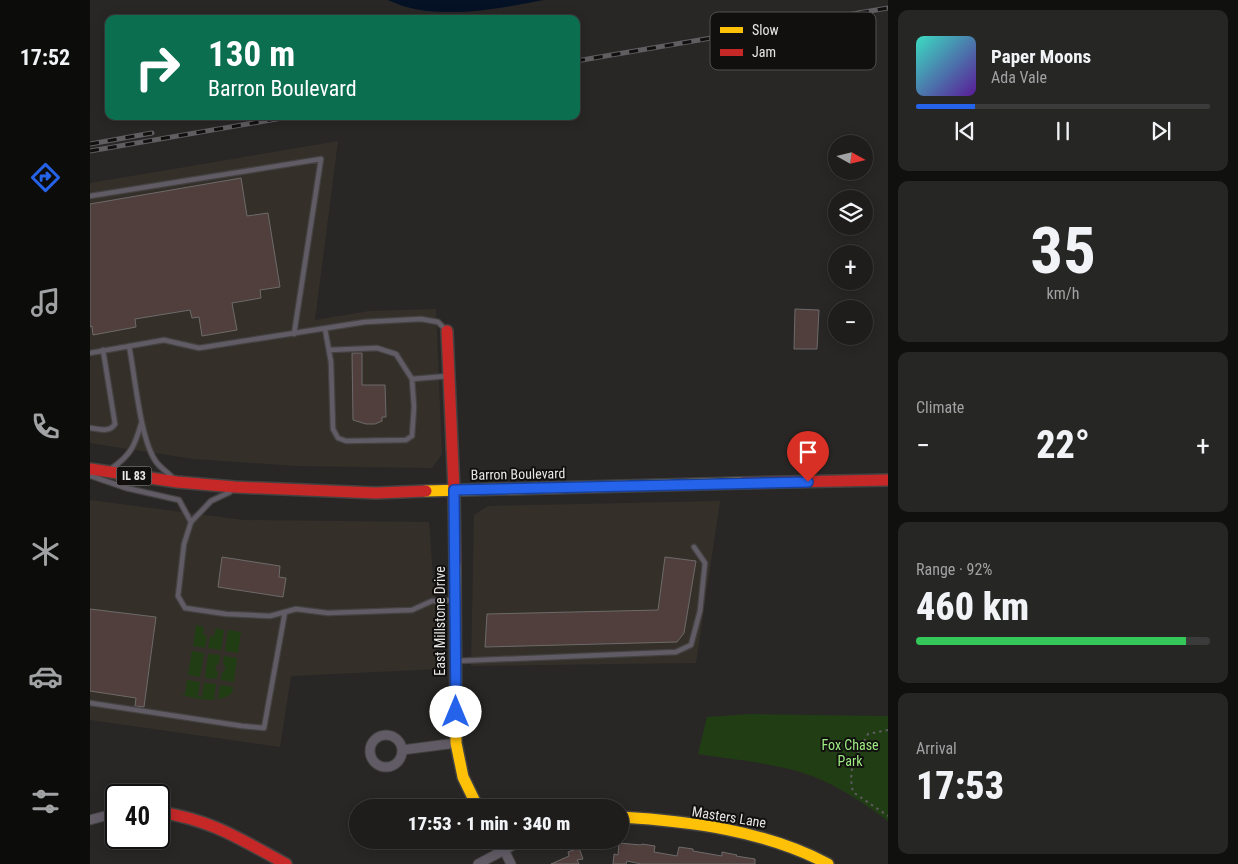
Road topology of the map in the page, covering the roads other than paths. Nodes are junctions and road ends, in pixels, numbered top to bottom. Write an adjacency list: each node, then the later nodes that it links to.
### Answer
1 (90, 196): 4 (lane)
2 (325, 329): 3 (lane); 4 (lane); 7 (lane)
3 (447, 331): 9 (street, East Millstone Drive)
4 (294, 334): 5 (lane)
5 (129, 346): 6 (lane); 11 (lane)
6 (103, 350): 8 (lane); 12 (lane)
7 (328, 350): 10 (lane); 10 (lane)
8 (90, 352)
9 (449, 376): 10 (lane); 19 (street, East Millstone Drive)
10 (412, 379)
11 (142, 423): 14 (lane); 17 (lane)
12 (90, 428)
13 (90, 470): 14 (street, Barron Boulevard / IL 83)
14 (107, 472): 17 (street, Barron Boulevard / IL 83)
15 (90, 475): 20 (lane)
16 (888, 480): 19 (street, Barron Boulevard / IL 83)
17 (177, 482): 18 (street, Barron Boulevard / IL 83)
18 (241, 488): 19 (street, Barron Boulevard / IL 83); 20 (lane)
19 (454, 490): 22 (street, East Millstone Drive)
20 (191, 522): 23 (lane)
21 (694, 547): 24 (lane)
22 (455, 600): 23 (lane); 24 (street, East Millstone Drive)
23 (285, 612): 25 (lane)
24 (456, 661): 26 (street, East Millstone Drive)
25 (90, 702)
26 (456, 743): 27 (street); 28 (street, East Millstone Drive)
27 (402, 750)
28 (472, 799)
29 (170, 814): 34 (street)
30 (105, 816): 32 (street)
31 (629, 817): 37 (street, Masters Lane)
32 (90, 820)
33 (504, 850): 35 (street); 36 (street)
34 (286, 864)
35 (478, 864)
36 (511, 864)
37 (828, 864)

